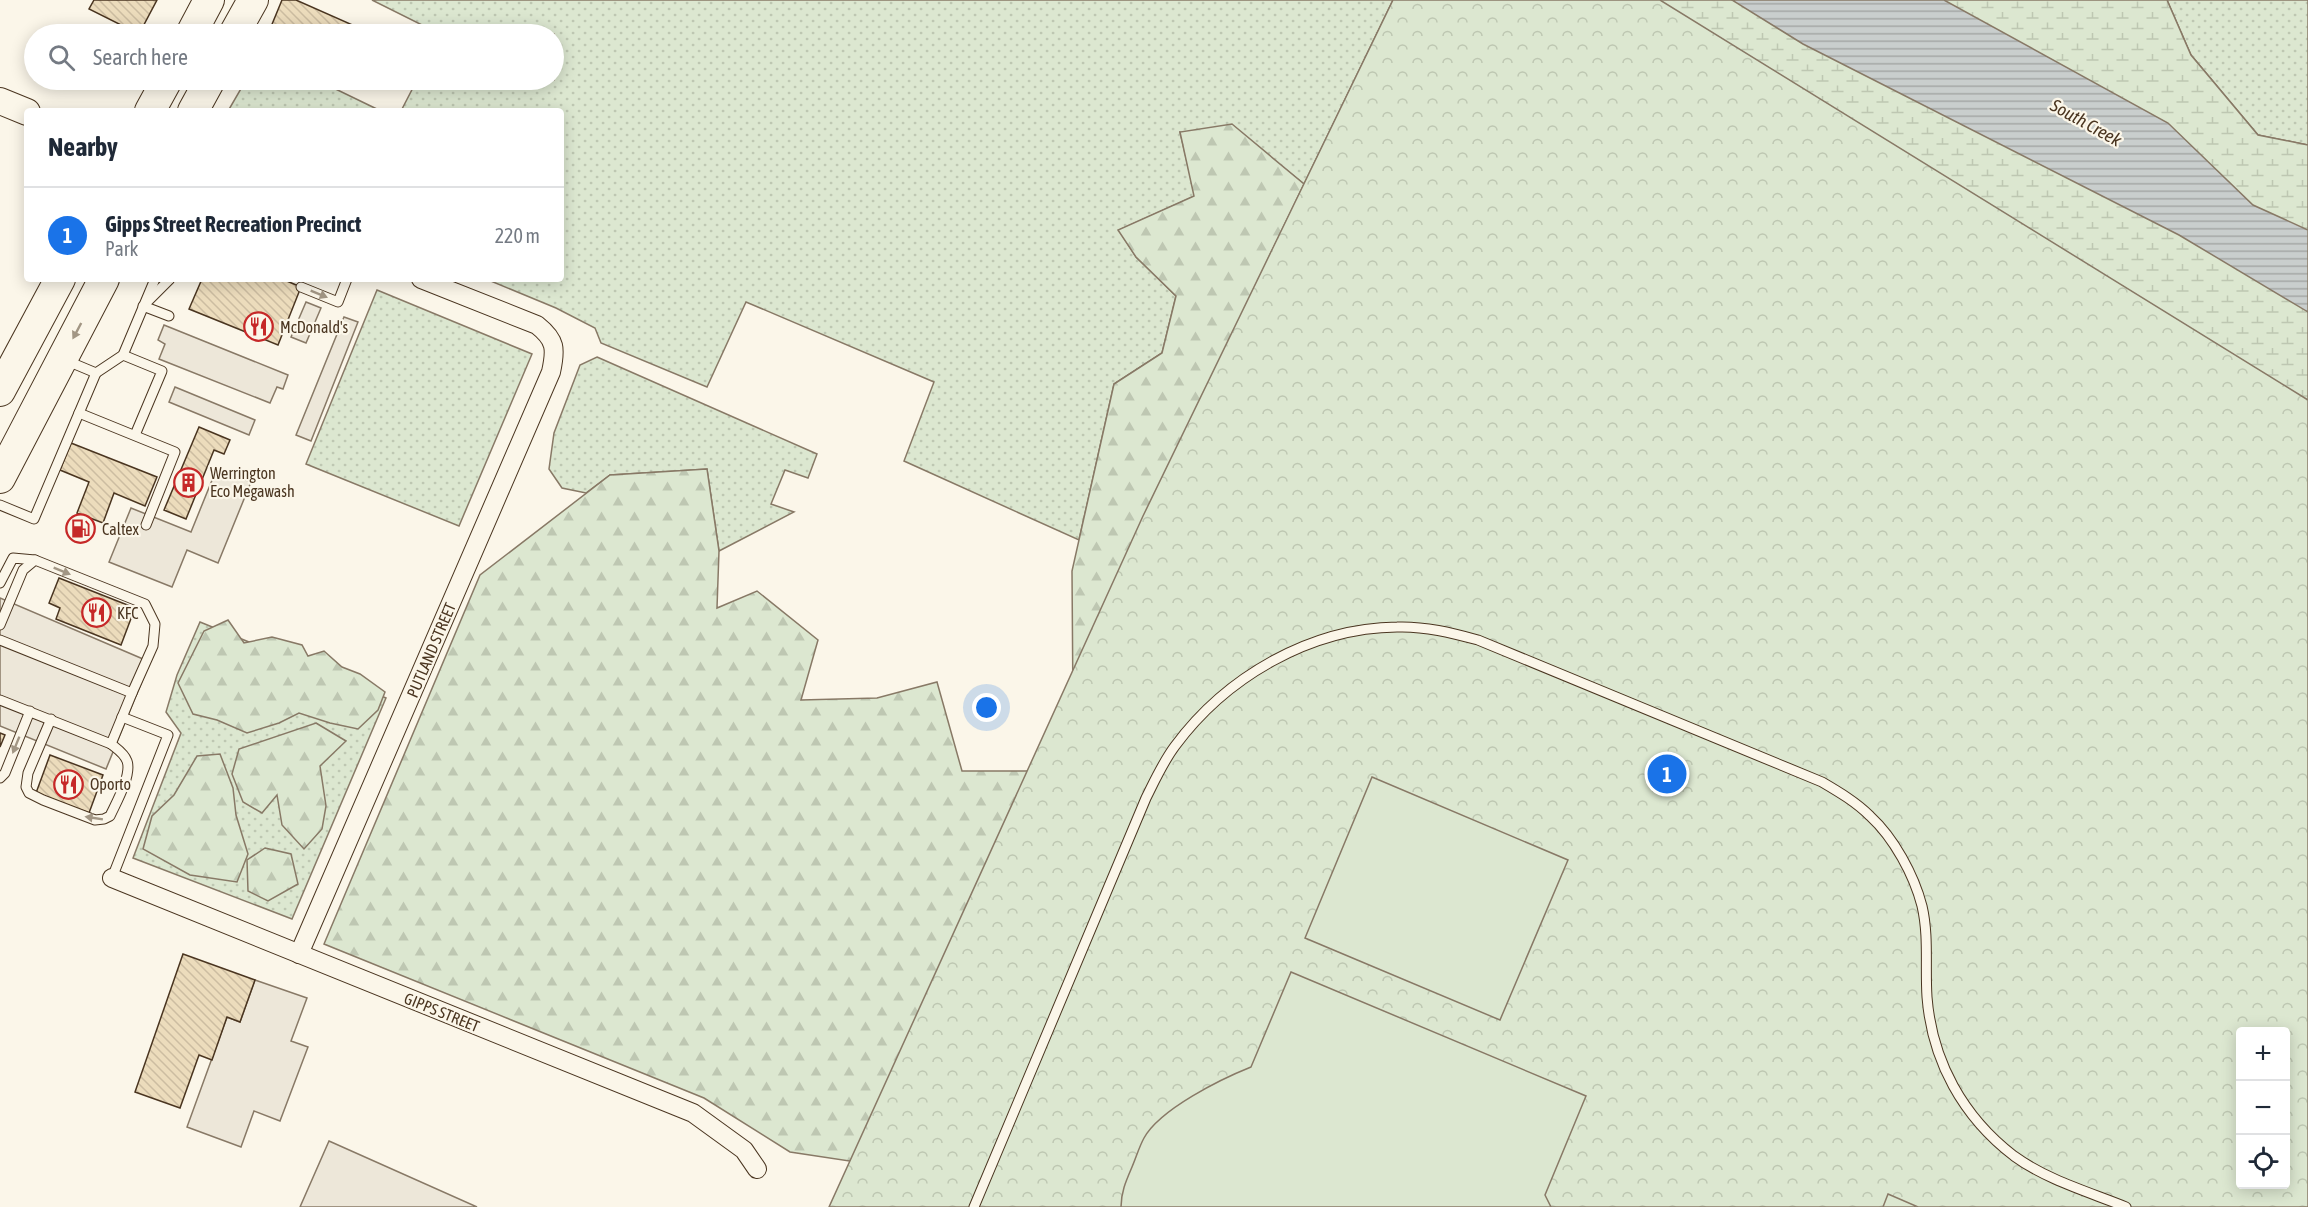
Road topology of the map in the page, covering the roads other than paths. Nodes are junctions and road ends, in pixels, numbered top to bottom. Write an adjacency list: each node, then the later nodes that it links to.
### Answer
1 (209, 0): 3 (highway)
2 (253, 0): 4 (highway)
3 (196, 24)
4 (240, 24)
5 (162, 90): 8 (highway)
6 (205, 90): 9 (highway)
7 (0, 101): 10 (main road)
8 (152, 108)
9 (195, 108)
10 (24, 111)
11 (58, 282): 23 (highway)
12 (102, 282): 21 (highway, one-way to 21)
13 (154, 282): 18 (lane)
14 (167, 282): 18 (lane)
15 (346, 282): 17 (lane, one-way to 15)
16 (429, 282): 41 (street, PUTLAND STREET)
17 (301, 287)
18 (143, 306): 19 (lane); 20 (lane)
19 (169, 316)
20 (123, 355): 22 (lane); 25 (lane)
21 (62, 359): 22 (lane); 26 (highway)
22 (96, 373): 24 (lane)
23 (0, 392)
24 (79, 413): 25 (lane); 27 (lane)
25 (135, 435): 28 (lane)
26 (0, 478)
27 (0, 505)
28 (146, 525)
29 (35, 560): 30 (lane); 31 (lane); 33 (lane, one-way to 33)
30 (0, 582)
31 (0, 625)
32 (0, 640): 33 (lane)
33 (132, 693): 36 (lane)
34 (0, 700): 35 (lane)
35 (30, 711): 37 (lane); 39 (lane, one-way to 39)
36 (122, 717): 38 (lane); 40 (lane)
37 (51, 719): 38 (lane); 38 (lane, one-way to 37)
38 (111, 744)
39 (0, 778)
40 (112, 878): 41 (street, GIPPS STREET)
41 (299, 954): 42 (street, GIPPS STREET)
42 (757, 1169)
43 (974, 1207): 44 (lane)
44 (2126, 1207)

